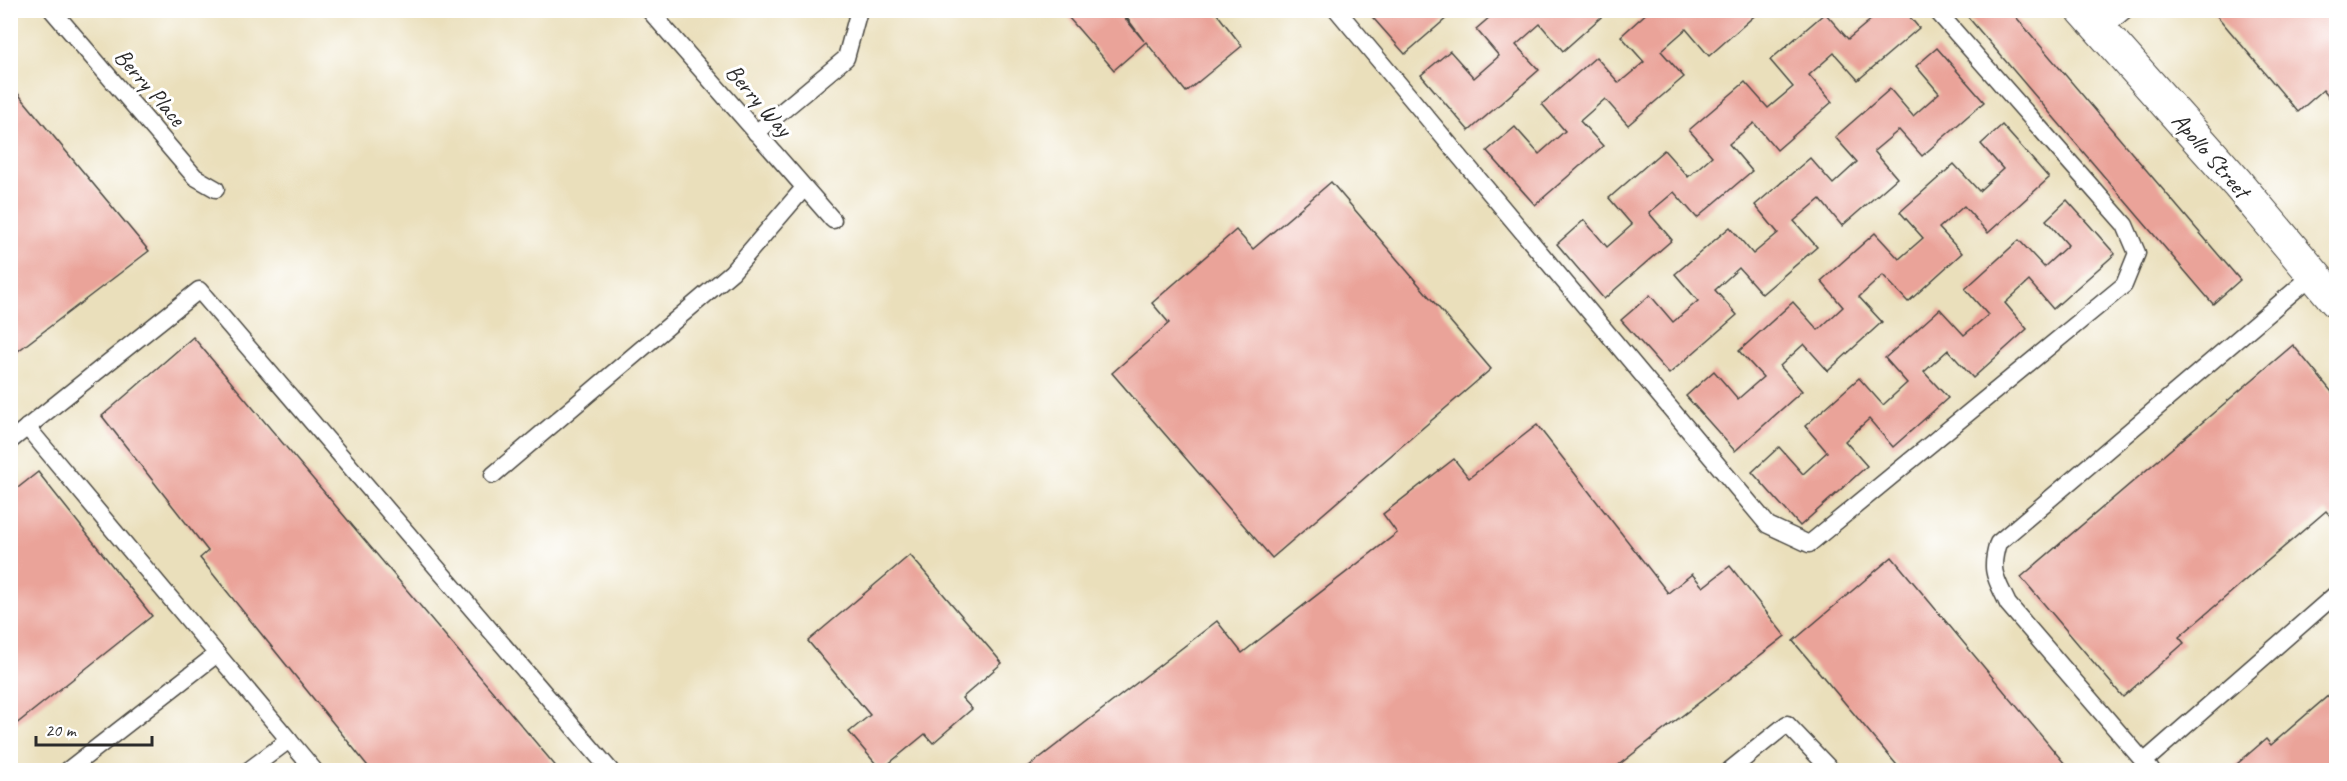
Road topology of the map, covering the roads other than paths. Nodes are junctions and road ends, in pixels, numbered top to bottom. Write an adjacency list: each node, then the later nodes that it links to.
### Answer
1 (52, 10): 9 (lane, Berry Place)
2 (649, 10): 7 (lane, Berry Way)
3 (859, 10): 7 (lane)
4 (1337, 10): 5 (lane)
5 (1936, 10)
6 (2103, 17): 11 (street, Apollo Street)
7 (756, 133): 8 (lane, Berry Way)
8 (804, 188): 10 (lane, Berry Way); 15 (lane)
9 (216, 189)
10 (833, 220)
11 (2314, 274): 12 (street, Apollo Street); 19 (lane)
12 (2337, 301)
13 (27, 428): 14 (lane); 17 (lane); 23 (lane)
14 (10, 441)
15 (493, 475)
16 (2337, 594): 19 (lane)
17 (217, 654): 18 (lane); 20 (lane)
18 (289, 740): 21 (lane); 22 (lane)
19 (2148, 766)
20 (68, 771)
21 (249, 771)
22 (314, 771)
23 (610, 771)
24 (1730, 771): 25 (lane)
25 (1831, 771)

